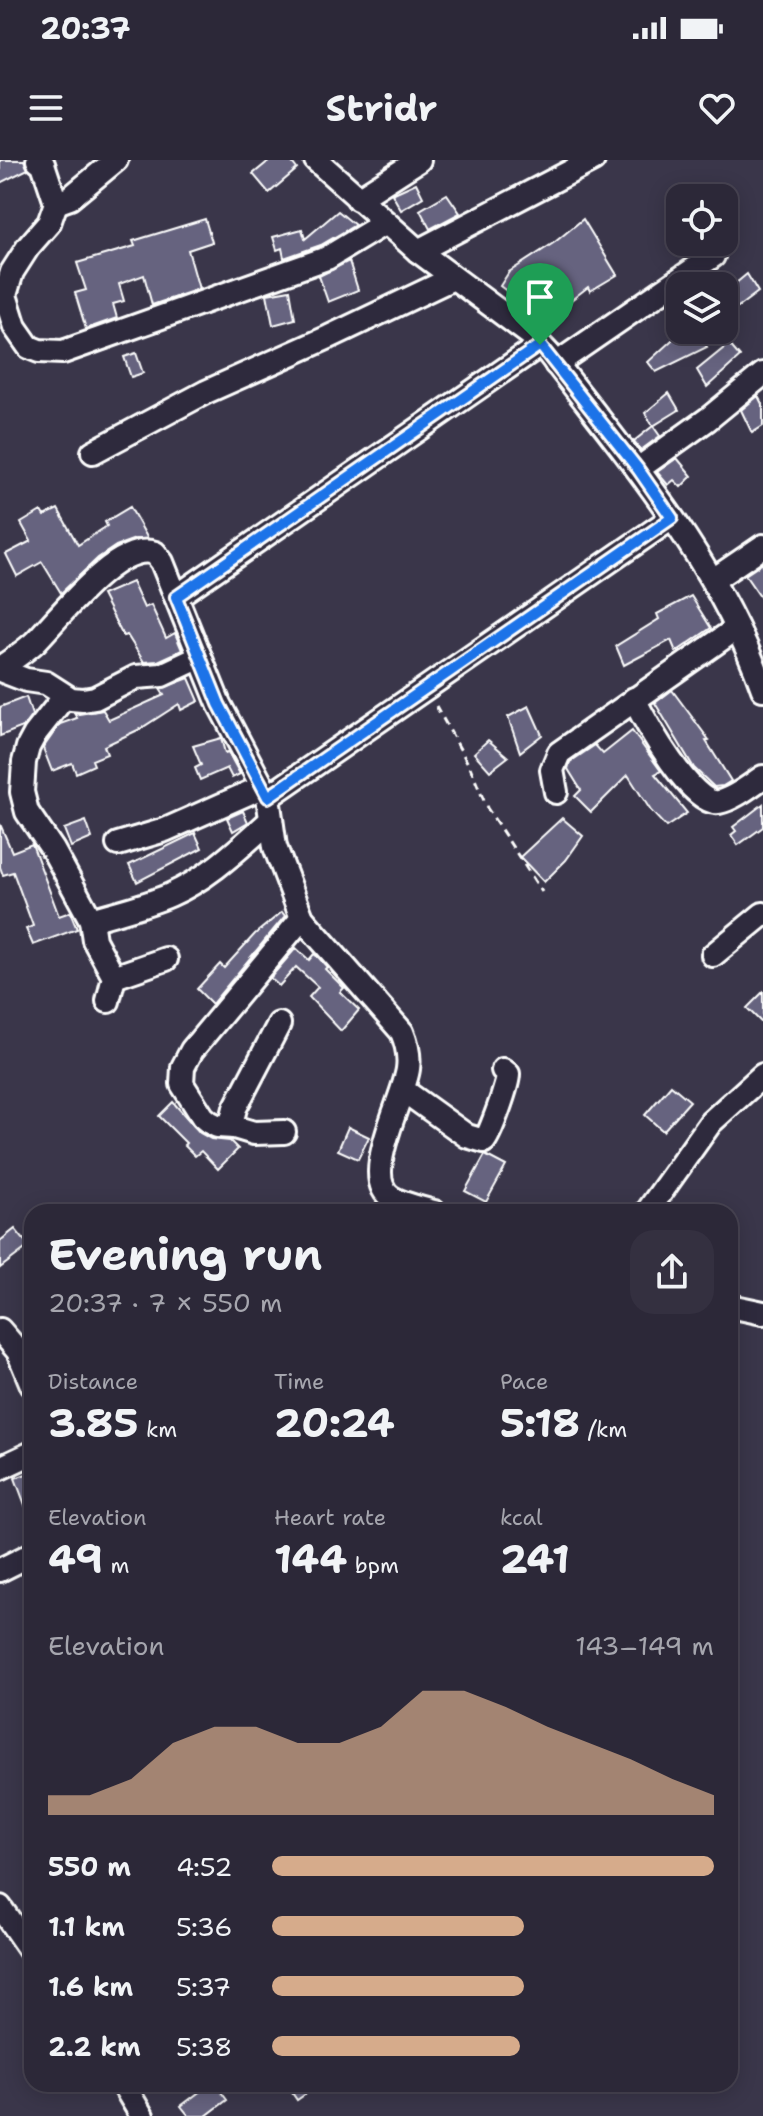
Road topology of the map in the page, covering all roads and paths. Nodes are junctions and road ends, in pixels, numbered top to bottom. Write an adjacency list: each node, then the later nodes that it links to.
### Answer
1 (38, 160): 7 (street)
2 (116, 160): 7 (street)
3 (316, 160): 6 (street)
4 (419, 160): 6 (street)
5 (593, 160): 9 (street)
6 (358, 199): 8 (street)
7 (56, 203): 8 (street)
8 (385, 223): 9 (street)
9 (418, 251): 11 (street)
10 (713, 256): 13 (street)
11 (453, 278): 12 (street); 15 (street)
12 (540, 345): 13 (street); 20 (street)
13 (556, 364): 16 (street)
14 (763, 374): 16 (street)
15 (93, 452)
16 (638, 469): 17 (street)
17 (672, 518): 19 (street); 25 (street)
18 (763, 546): 19 (street)
19 (713, 580): 21 (street)
20 (176, 597): 22 (street); 23 (street)
21 (737, 628): 24 (street); 27 (street)
22 (200, 657): 26 (street); 29 (street)
23 (0, 669): 26 (street)
24 (761, 675)
25 (421, 693): 29 (street); 33 (path)
26 (65, 696): 36 (street)
27 (634, 699): 28 (street); 30 (street)
28 (763, 777)
29 (265, 792): 31 (street); 32 (street)
30 (556, 792)
31 (271, 820): 35 (street); 36 (street)
32 (118, 844)
33 (542, 892)
34 (763, 914): 37 (street)
35 (302, 918): 44 (street); 45 (street)
36 (91, 920): 39 (street)
37 (713, 955)
38 (166, 959): 39 (street)
39 (114, 977): 40 (street)
40 (108, 1001)
41 (279, 1024): 45 (street)
42 (503, 1070): 44 (street)
43 (763, 1075): 48 (street)
44 (403, 1090): 47 (street)
45 (234, 1127): 46 (street)
46 (284, 1132)
47 (410, 1204)
48 (653, 1204)
49 (738, 1308): 50 (street)
50 (763, 1313)
51 (0, 1330): 52 (street)
52 (24, 1366)
53 (24, 1457): 54 (street)
54 (0, 1468)
55 (24, 1558): 56 (street)
56 (0, 1570)
57 (0, 1907): 58 (street)
58 (24, 1942)
59 (128, 2092): 60 (street)
60 (142, 2116)

